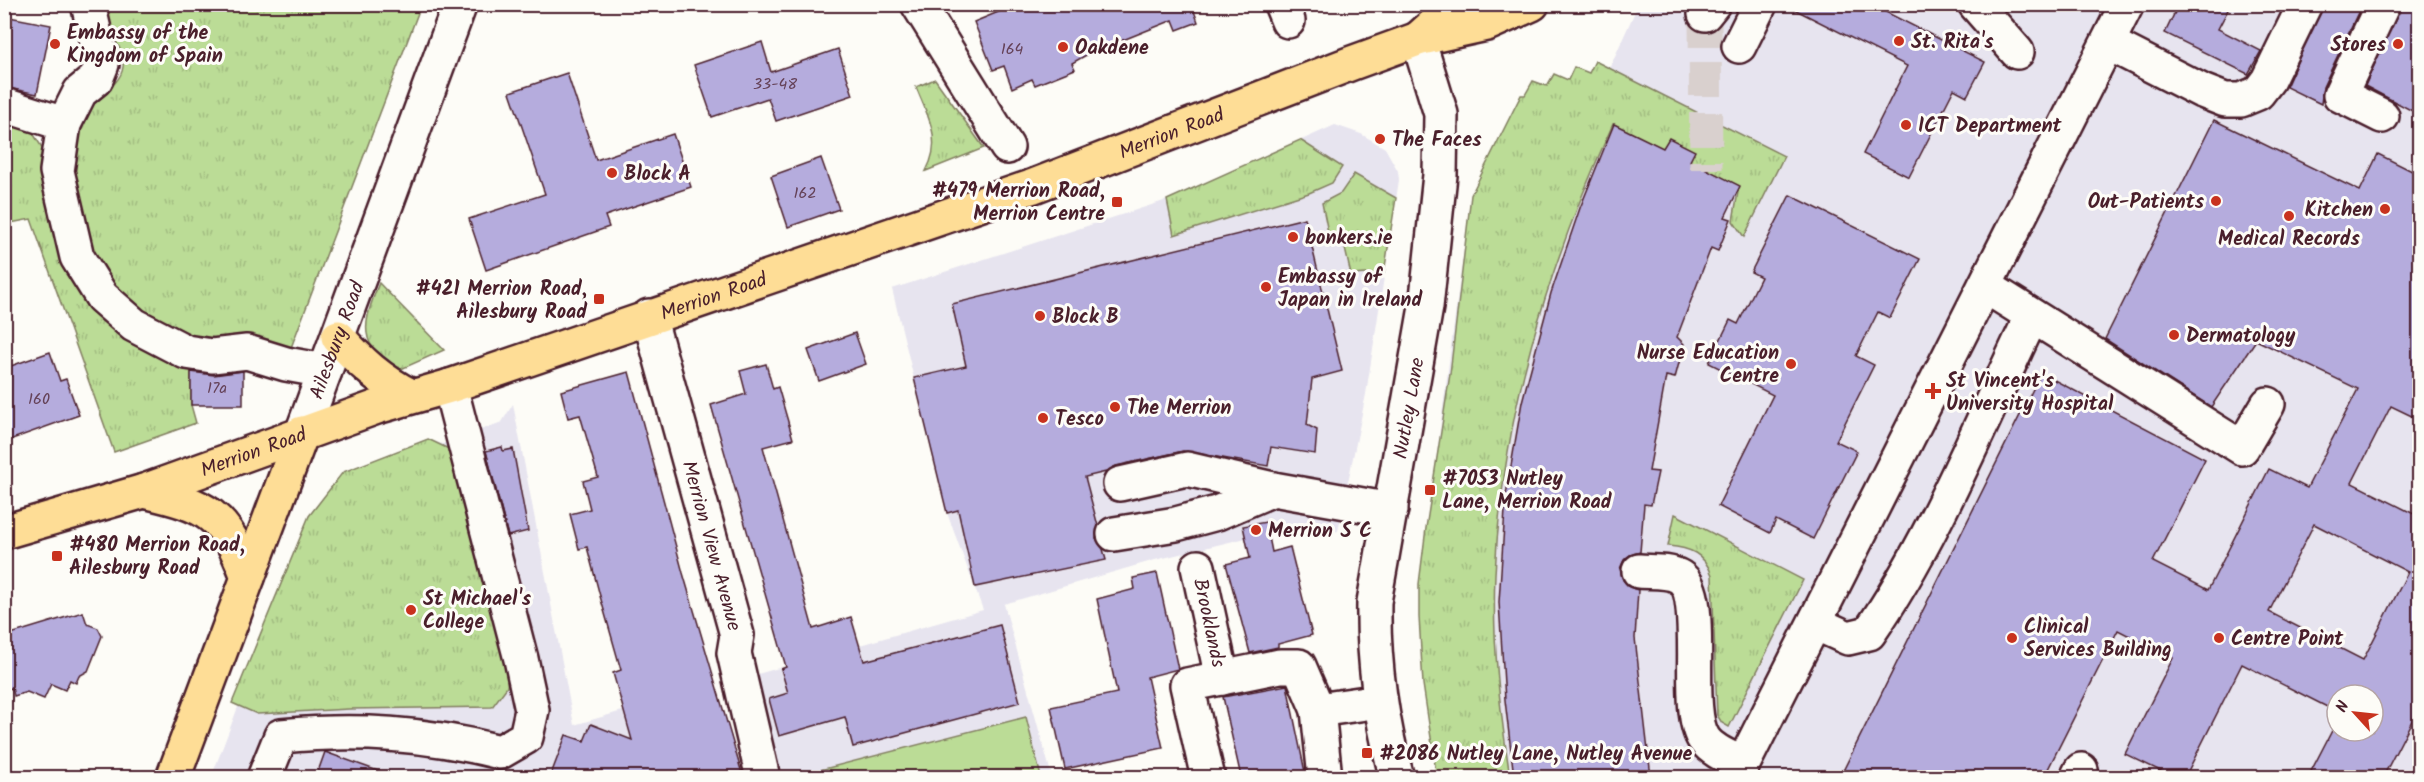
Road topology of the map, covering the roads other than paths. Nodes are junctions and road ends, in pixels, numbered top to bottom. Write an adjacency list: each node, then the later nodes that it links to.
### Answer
1 (88, 4): 17 (street)
2 (460, 4): 22 (street, Ailesbury Road)
3 (918, 4): 18 (street)
4 (1457, 4): 11 (main road, Merrion Road)
5 (1532, 4): 11 (main road, Merrion Road)
6 (1760, 4): 13 (street)
7 (1976, 4): 14 (street)
8 (2127, 4): 12 (street)
9 (2305, 4): 12 (street)
10 (2383, 4): 16 (street)
11 (1418, 39): 20 (main road, Merrion Road); 31 (street, Nutley Lane)
12 (2108, 43): 19 (street)
13 (1739, 46)
14 (2017, 52)
15 (4, 105): 17 (street)
16 (2382, 116)
17 (64, 124): 23 (street)
18 (1007, 147)
19 (1985, 286): 21 (street); 37 (street)
20 (649, 316): 24 (main road, Merrion Road); 44 (street, Merrion View Avenue)
21 (2032, 316): 26 (street); 37 (street)
22 (338, 337): 23 (street, Ailesbury Road); 25 (main road)
23 (325, 371): 27 (street, Ailesbury Road)
24 (450, 386): 25 (main road, Merrion Road); 43 (street)
25 (411, 396): 27 (main road, Merrion Road)
26 (2268, 404)
27 (302, 433): 30 (main road, Merrion Road); 36 (main road, Ailesbury Road)
28 (1120, 484): 29 (street)
29 (1273, 489): 31 (street); 33 (street)
30 (144, 491): 32 (main road, Merrion Road); 36 (main road)
31 (1391, 510): 39 (street, Nutley Lane)
32 (4, 532)
33 (1114, 534)
34 (1198, 567): 38 (street, Brooklands)
35 (1639, 570): 41 (street)
36 (248, 577): 42 (main road, Ailesbury Road)
37 (1815, 623): 41 (street)
38 (1222, 678): 40 (street, Brooklands); 45 (street, Brooklands)
39 (1380, 700): 40 (street); 47 (street, Nutley Lane)
40 (1318, 710): 46 (street)
41 (1740, 771)
42 (173, 777)
43 (264, 777)
44 (763, 777)
45 (1208, 777)
46 (1325, 777)
47 (1397, 777)

